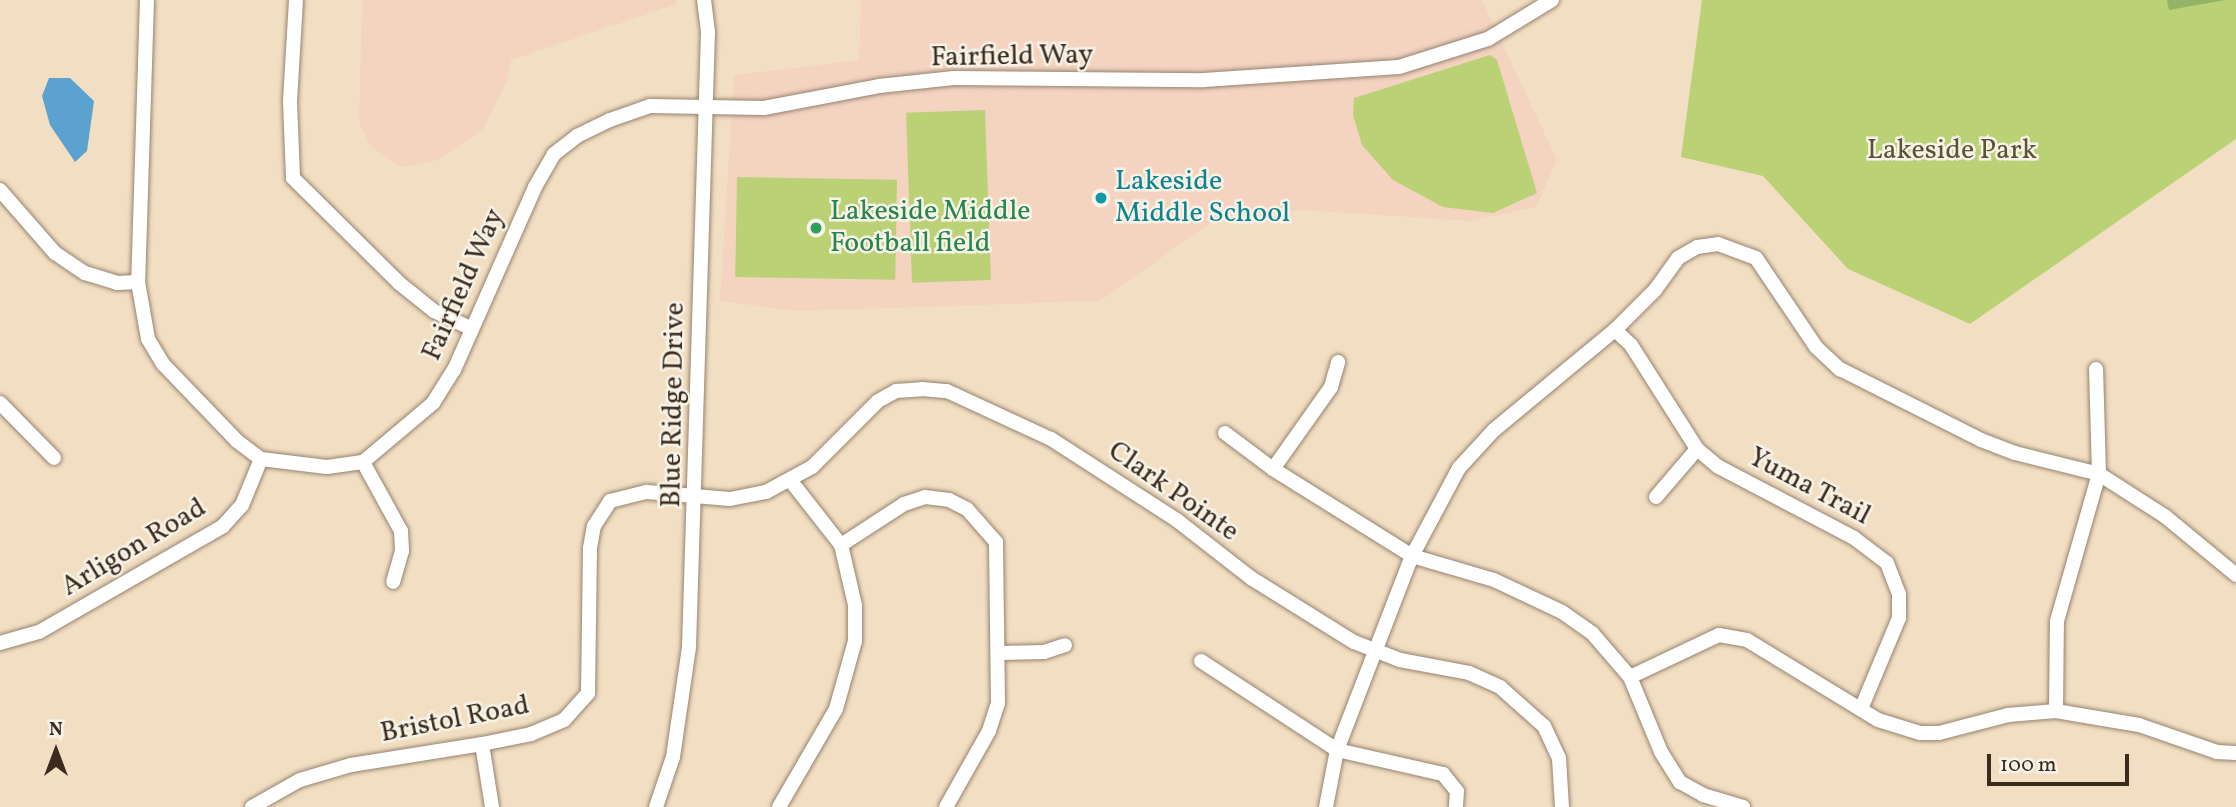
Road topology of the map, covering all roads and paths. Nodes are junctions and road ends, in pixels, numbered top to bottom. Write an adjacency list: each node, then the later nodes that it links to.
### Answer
1 (147, 0): 7 (street)
2 (296, 0): 8 (street)
3 (704, 0): 5 (street, Blue Ridge Drive)
4 (1552, 0): 5 (street, Fairfield Way)
5 (706, 107): 8 (street, Fairfield Way); 21 (street, Blue Ridge Drive)
6 (0, 190): 7 (street)
7 (138, 282): 16 (street)
8 (472, 329): 17 (street, Fairfield Way)
9 (1615, 330): 14 (street, Yuma Trail); 19 (street); 24 (street)
10 (1338, 362): 18 (street)
11 (2096, 369): 19 (street)
12 (0, 403): 15 (street)
13 (1225, 433): 18 (street)
14 (1697, 449): 22 (street); 33 (street, Yuma Trail)
15 (54, 458)
16 (261, 459): 17 (street); 27 (street, Arligon Road)
17 (363, 463): 26 (street)
18 (1273, 469): 24 (street)
19 (2099, 474): 25 (street); 34 (street)
20 (790, 480): 21 (street, Clark Pointe); 23 (street); 29 (street, Clark Pointe)
21 (697, 495): 35 (street, Bristol Road); 40 (street, Blue Ridge Drive)
22 (1656, 498)
23 (841, 545): 30 (street); 41 (street)
24 (1412, 556): 29 (street); 32 (street)
25 (2236, 575)
26 (393, 582)
27 (0, 643)
28 (1065, 645): 30 (street)
29 (1376, 652): 36 (street); 45 (street, Clark Pointe)
30 (1000, 653): 42 (street)
31 (1201, 661): 36 (street)
32 (1630, 677): 33 (street); 46 (street)
33 (1861, 709): 34 (street)
34 (2056, 711): 37 (street)
35 (482, 744): 38 (street, Bristol Road); 39 (street)
36 (1337, 750): 43 (street); 44 (street)
37 (2236, 753)
38 (252, 807)
39 (492, 807)
40 (656, 807)
41 (779, 807)
42 (946, 807)
43 (1326, 807)
44 (1456, 807)
45 (1562, 807)
46 (1743, 807)

